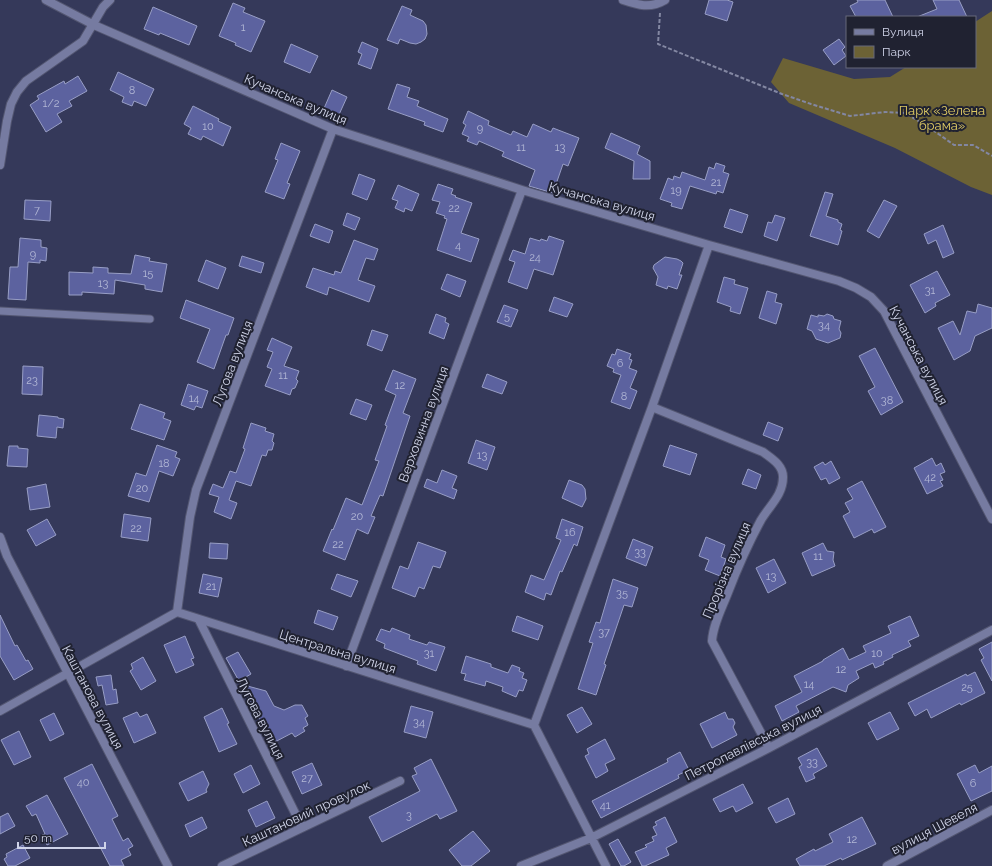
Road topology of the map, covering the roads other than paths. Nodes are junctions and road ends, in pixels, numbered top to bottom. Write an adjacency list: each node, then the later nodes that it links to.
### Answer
1 (46, 0): 5 (street, Кучанська вулиця)
2 (110, 0): 5 (street)
3 (623, 0): 4 (street)
4 (665, 0)
5 (94, 25): 6 (street, Кучанська вулиця); 7 (street)
6 (334, 129): 8 (street, Кучанська вулиця); 15 (street, Лугова вулиця)
7 (0, 165)
8 (522, 190): 9 (street, Кучанська вулиця); 18 (street, Верховинна вулиця)
9 (709, 246): 12 (street); 13 (street, Кучанська вулиця)
10 (0, 311): 11 (lane)
11 (150, 319)
12 (652, 406): 21 (street); 22 (street, Прорізна вулиця)
13 (992, 519)
14 (0, 537): 19 (street, Каштанова вулиця)
15 (177, 612): 16 (street, Центральна вулиця); 19 (street)
16 (199, 620): 18 (street, Центральна вулиця); 25 (street, Лугова вулиця)
17 (992, 630): 22 (street, Петропавлівська вулиця)
18 (346, 666): 21 (street, Центральна вулиця)
19 (68, 674): 20 (street); 27 (street, Каштанова вулиця)
20 (0, 711)
21 (534, 725): 26 (street)
22 (769, 748): 26 (street, Петропавлівська вулиця)
23 (400, 781): 25 (street, Каштановий провулок)
24 (992, 810): 31 (street, вулиця Шевеля)
25 (302, 827): 28 (street, Каштановий провулок)
26 (591, 838): 29 (street, Петропавлівська вулиця); 30 (street)
27 (168, 866)
28 (222, 866)
29 (521, 866)
30 (606, 866)
31 (887, 866)

